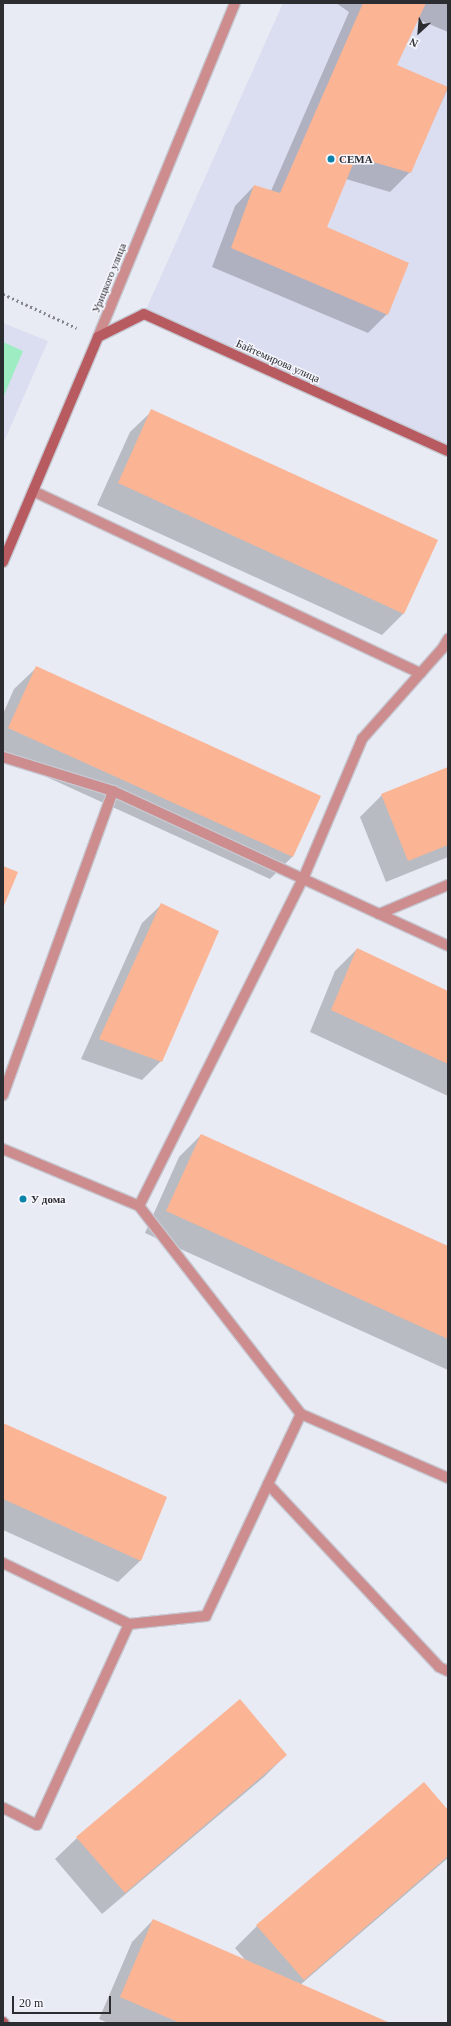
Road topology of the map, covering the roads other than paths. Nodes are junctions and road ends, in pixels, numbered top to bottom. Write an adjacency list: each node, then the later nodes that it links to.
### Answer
1 (235, 3): 2 (street, Урицкого улица)
2 (98, 338): 3 (street, Байтемирова улица); 4 (street, Урицкого улица)
3 (448, 451)
4 (33, 491): 5 (street, Урицкого улица); 7 (street)
5 (3, 562)
6 (448, 639): 7 (street)
7 (420, 673): 10 (street)
8 (3, 757): 9 (street)
9 (113, 791): 10 (street); 14 (street)
10 (303, 879): 12 (street); 16 (street)
11 (448, 885): 12 (street)
12 (379, 914): 13 (street)
13 (448, 946)
14 (3, 1095)
15 (3, 1148): 16 (street)
16 (139, 1206): 17 (street)
17 (301, 1414): 18 (street); 19 (street)
18 (448, 1478)
19 (268, 1484): 21 (street); 22 (street)
20 (3, 1563): 21 (street)
21 (129, 1624): 23 (street)
22 (448, 1671)
23 (3, 1808)

